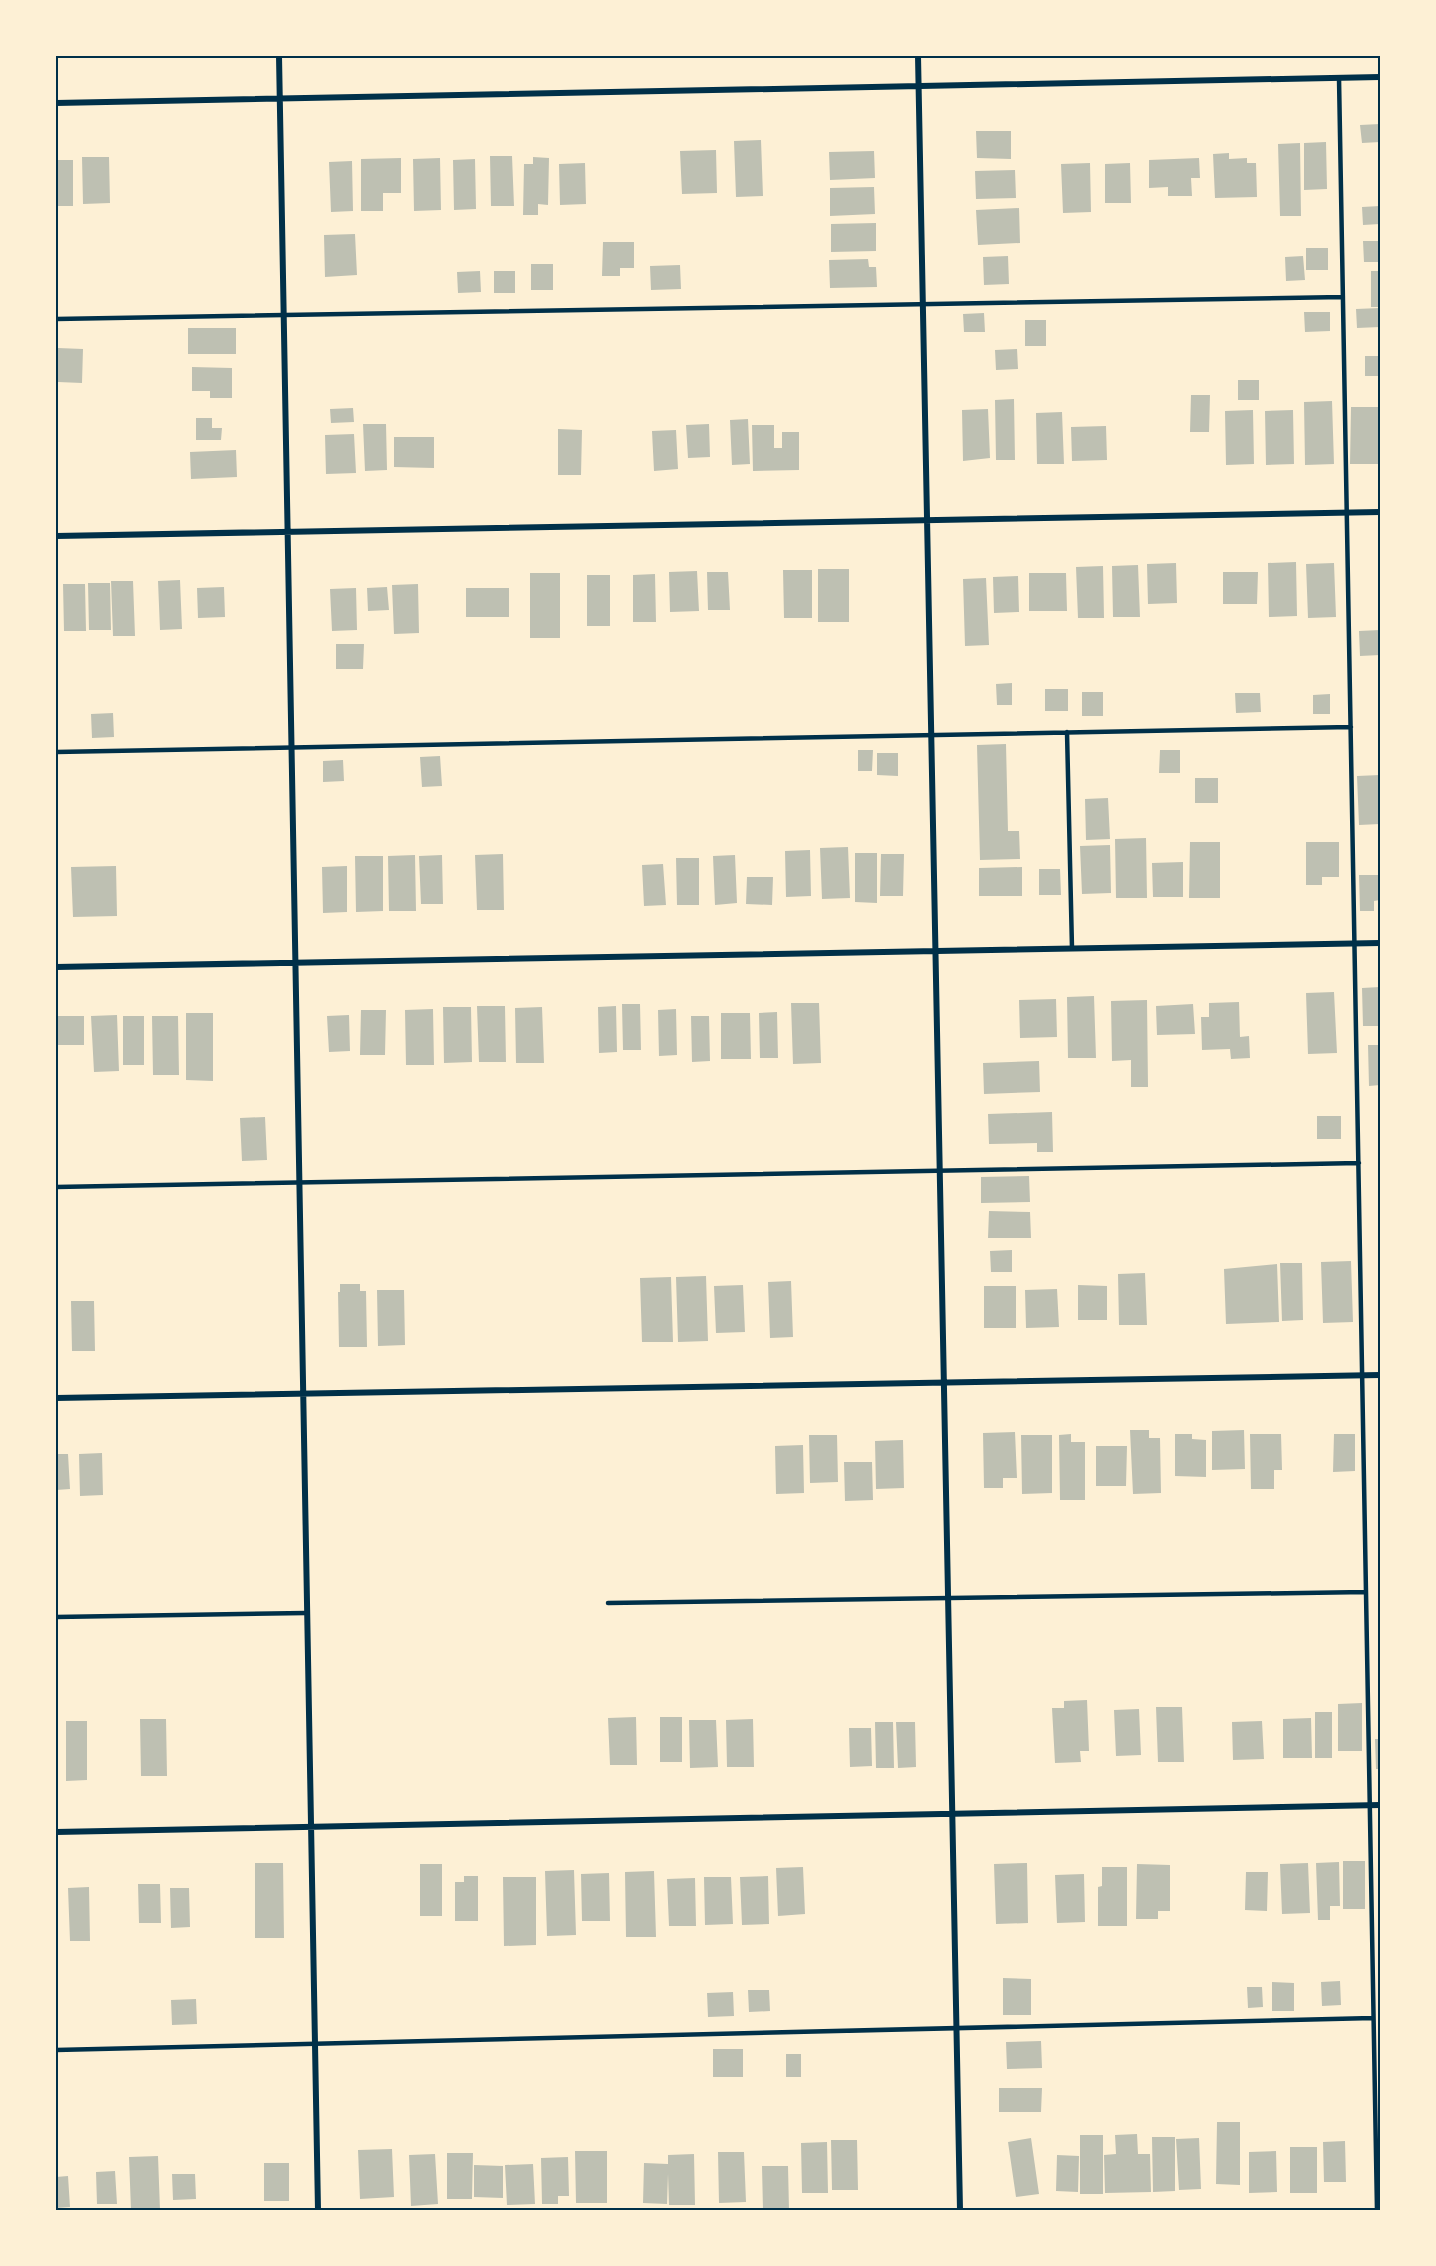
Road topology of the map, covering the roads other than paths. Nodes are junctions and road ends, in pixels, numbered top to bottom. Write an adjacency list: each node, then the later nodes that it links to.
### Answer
1 (279, 56): 6 (street)
2 (918, 56): 5 (street)
3 (1380, 77): 4 (street)
4 (1339, 78): 5 (street); 8 (lane)
5 (919, 86): 6 (street); 9 (street)
6 (280, 98): 7 (street); 10 (street)
7 (56, 102)
8 (1343, 297): 9 (lane); 13 (lane)
9 (923, 304): 10 (lane); 14 (street)
10 (284, 315): 11 (lane); 15 (street)
11 (56, 319)
12 (1380, 512): 13 (street)
13 (1347, 513): 14 (street); 17 (lane)
14 (927, 520): 15 (street); 19 (street)
15 (288, 532): 16 (street); 20 (street)
16 (56, 536)
17 (1351, 727): 18 (lane); 22 (lane)
18 (1068, 732): 19 (lane); 24 (lane)
19 (931, 735): 20 (lane); 25 (street)
20 (292, 747): 21 (lane); 26 (street)
21 (56, 752)
22 (1354, 943): 23 (street); 24 (street); 28 (lane)
23 (1380, 943)
24 (1072, 948): 25 (street)
25 (936, 951): 26 (street); 29 (street)
26 (295, 962): 27 (street); 30 (street)
27 (56, 967)
28 (1359, 1163): 29 (lane); 32 (lane)
29 (940, 1171): 30 (lane); 34 (street)
30 (299, 1182): 31 (lane); 35 (street)
31 (56, 1187)
32 (1362, 1375): 33 (street); 34 (street); 37 (lane)
33 (1380, 1375)
34 (944, 1383): 35 (street); 38 (street)
35 (303, 1394): 36 (street); 40 (street)
36 (56, 1398)
37 (1366, 1592): 38 (lane); 42 (lane)
38 (948, 1598): 39 (lane); 44 (street)
39 (608, 1603)
40 (306, 1614): 41 (lane); 45 (street)
41 (56, 1617)
42 (1370, 1805): 43 (street); 44 (street); 47 (lane)
43 (1380, 1805)
44 (952, 1814): 45 (street); 48 (street)
45 (310, 1827): 46 (street); 49 (street)
46 (56, 1832)
47 (1373, 2018): 48 (lane); 53 (lane)
48 (957, 2028): 49 (lane); 52 (street)
49 (314, 2043): 50 (lane); 51 (street)
50 (56, 2050)
51 (318, 2211)
52 (960, 2211)
53 (1377, 2211)

